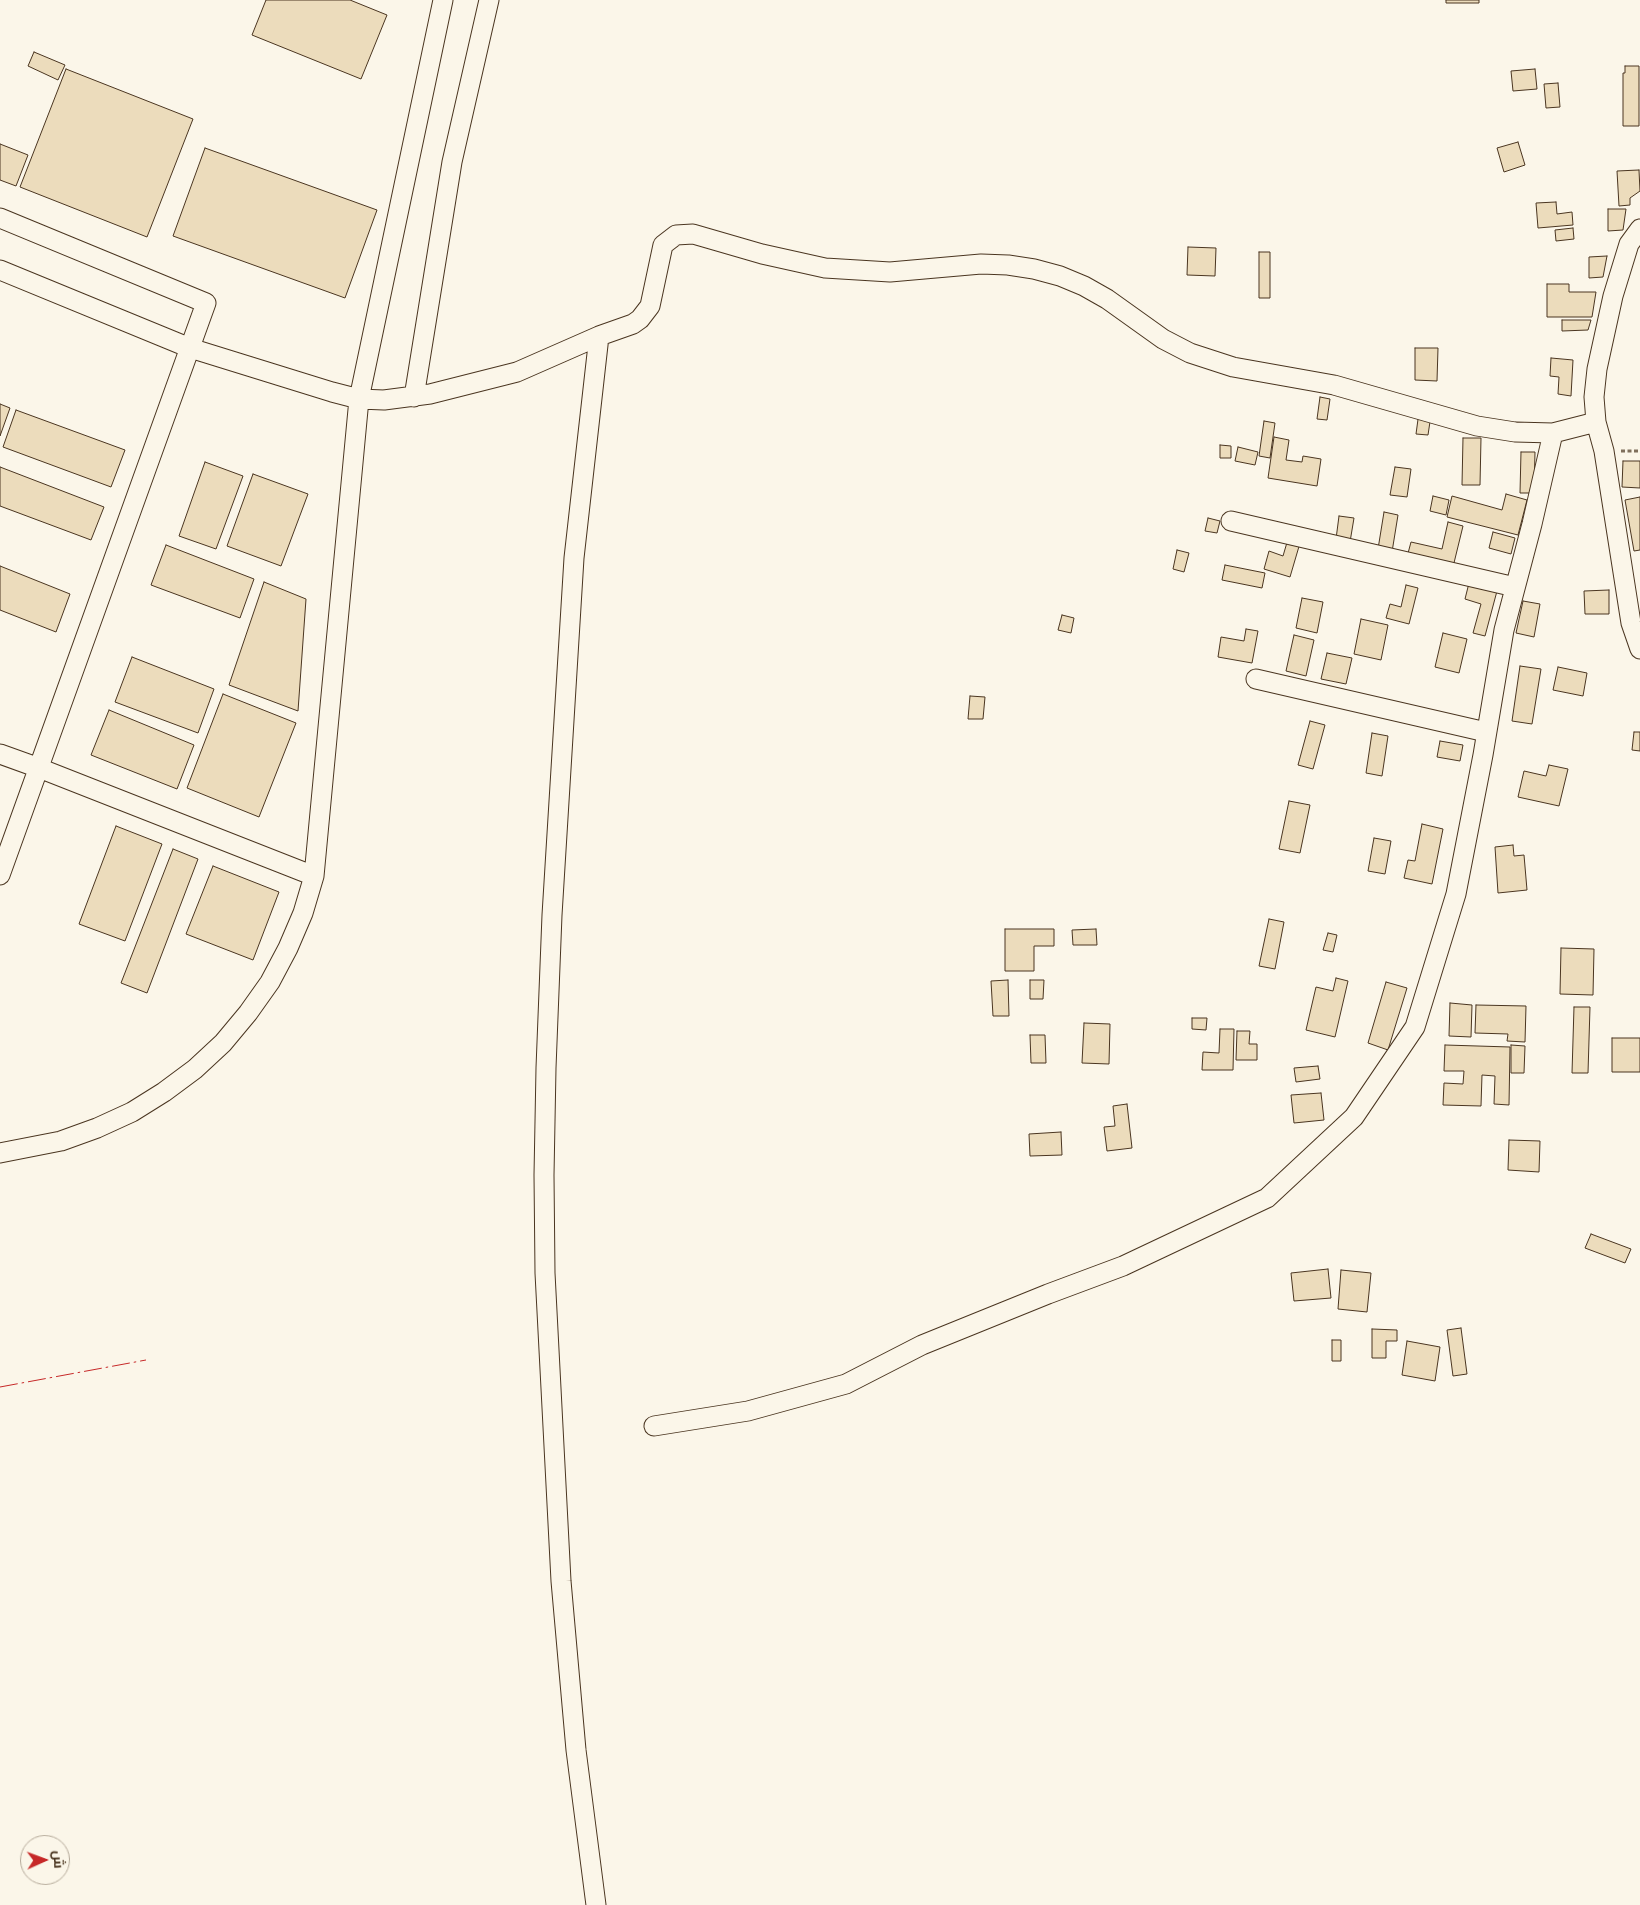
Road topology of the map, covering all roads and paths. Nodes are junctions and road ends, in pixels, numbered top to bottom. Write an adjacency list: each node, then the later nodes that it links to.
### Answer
1 (443, 0): 9 (street)
2 (489, 0): 8 (street)
3 (0, 218): 7 (street)
4 (1640, 229): 10 (street)
5 (0, 270): 7 (street)
6 (599, 336): 8 (street); 11 (street); 23 (street)
7 (190, 348): 9 (street); 18 (street)
8 (414, 397): 9 (street)
9 (359, 399): 20 (street)
10 (1596, 422): 11 (street); 14 (street)
11 (1554, 433): 13 (street)
12 (1231, 520): 13 (street)
13 (1515, 587): 16 (street)
14 (1640, 649)
15 (1256, 679): 16 (street)
16 (1486, 732): 22 (street)
17 (0, 754): 18 (street)
18 (39, 768): 19 (street); 20 (street)
19 (0, 875)
20 (314, 876): 21 (street)
21 (0, 1153)
22 (654, 1426)
23 (596, 1905)

